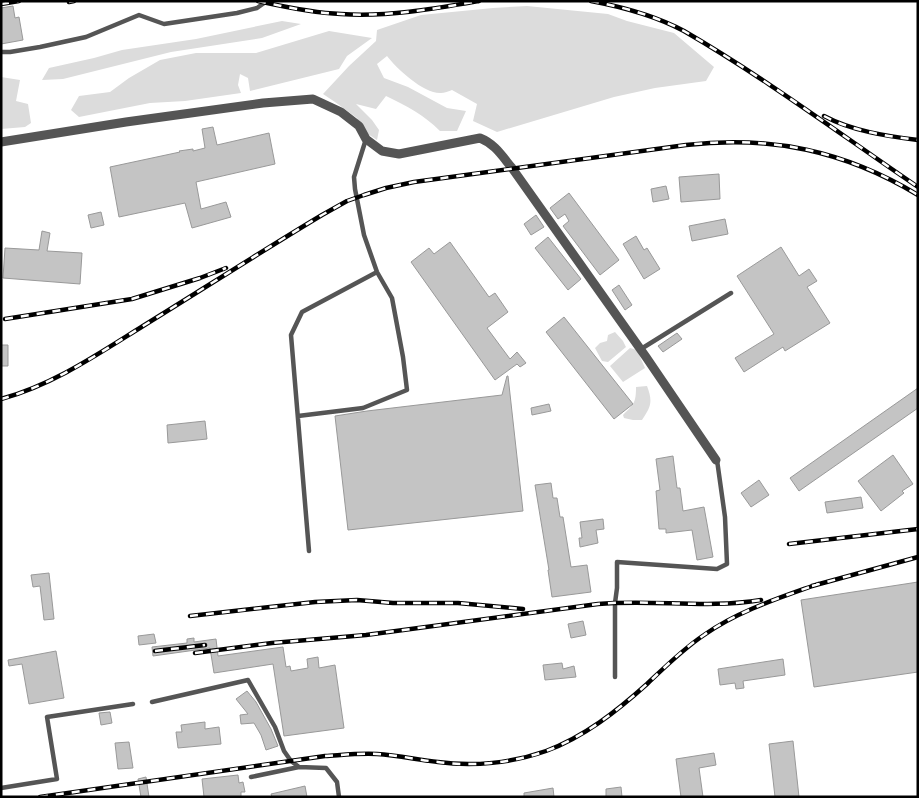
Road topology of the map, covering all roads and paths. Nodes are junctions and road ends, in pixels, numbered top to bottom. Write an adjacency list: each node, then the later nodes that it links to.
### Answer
1 (267, 1): 2 (lane)
2 (1, 52)
3 (366, 139): 4 (street); 5 (lane); 7 (street)
4 (1, 142)
5 (377, 272): 8 (lane); 8 (lane)
6 (731, 293): 7 (lane)
7 (641, 349): 9 (street)
8 (298, 416): 10 (lane)
9 (716, 460): 11 (lane)
10 (310, 551)
11 (615, 677)
12 (152, 702): 14 (lane)
13 (133, 704): 16 (lane)
14 (299, 767): 15 (lane); 17 (lane)
15 (251, 777)
16 (1, 788)
17 (339, 797)

